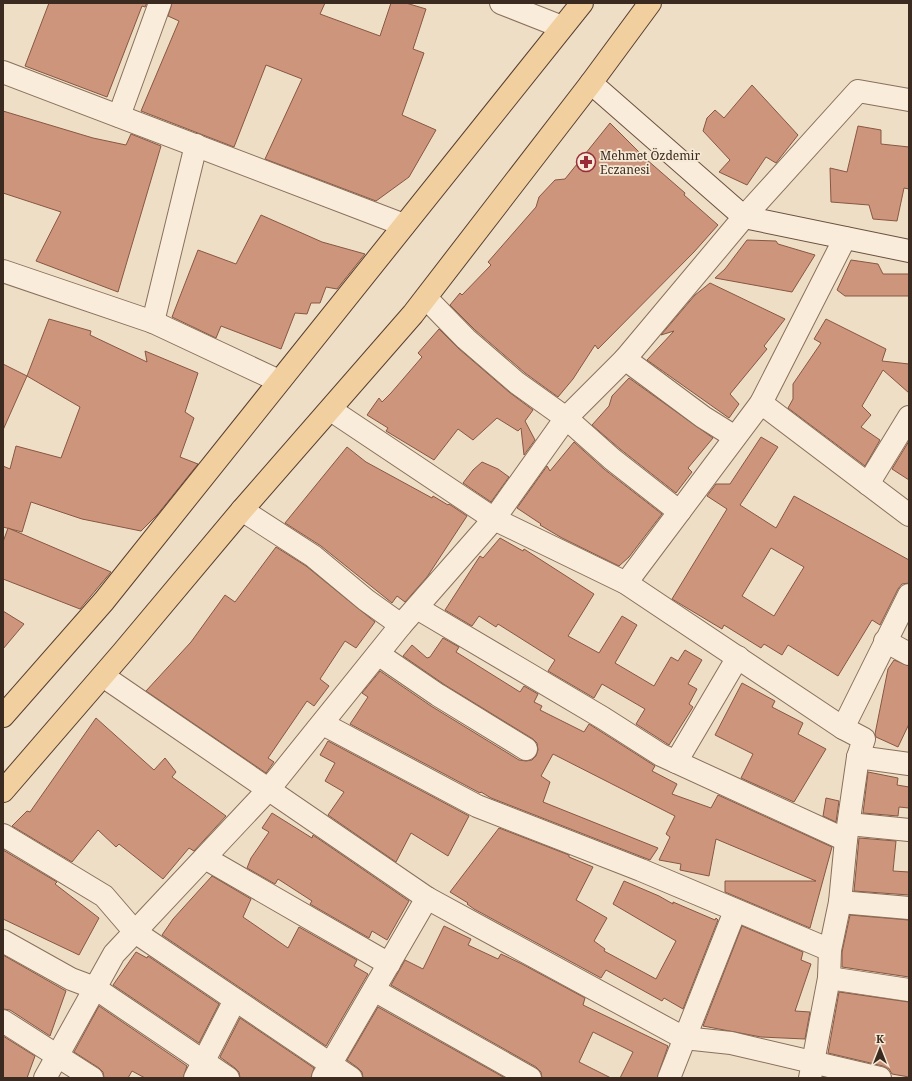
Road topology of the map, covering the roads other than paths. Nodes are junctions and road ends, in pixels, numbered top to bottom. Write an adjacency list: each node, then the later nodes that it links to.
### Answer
1 (160, 3): 9 (street)
2 (501, 3): 5 (street)
3 (582, 3): 5 (main road)
4 (650, 3): 7 (main road)
5 (562, 28): 12 (main road)
6 (3, 72): 9 (street)
7 (591, 83): 11 (street); 16 (main road)
8 (909, 100): 11 (street)
9 (119, 116): 10 (street)
10 (196, 146): 12 (street); 17 (street)
11 (744, 217): 13 (street); 18 (street)
12 (404, 225): 19 (main road)
13 (845, 238): 14 (street); 20 (street)
14 (909, 251)
15 (3, 271): 17 (street)
16 (426, 298): 21 (main road); 23 (street)
17 (153, 322): 19 (street)
18 (625, 359): 23 (street); 24 (street)
19 (279, 381): 39 (main road)
20 (761, 403): 24 (street); 25 (street)
21 (331, 410): 26 (main road); 29 (street)
22 (909, 417): 25 (street)
23 (566, 418): 27 (street); 29 (street)
24 (735, 437): 27 (street)
25 (868, 484): 28 (street)
26 (242, 510): 33 (street); 38 (main road)
27 (680, 511): 30 (street)
28 (909, 516)
29 (494, 519): 30 (street); 32 (street)
30 (626, 583): 37 (street)
31 (909, 595): 34 (street)
32 (417, 608): 33 (street); 45 (street)
33 (401, 625): 35 (street)
34 (885, 641): 36 (street); 42 (street)
35 (378, 654): 41 (street); 43 (street)
36 (909, 654)
37 (738, 657): 42 (street); 45 (street)
38 (103, 676): 47 (street); 48 (main road)
39 (11, 697): 40 (main road)
40 (3, 716)
41 (323, 724): 47 (street); 56 (street)
42 (843, 728): 44 (street)
43 (526, 749)
44 (858, 757): 46 (street); 50 (street)
45 (676, 762): 50 (street)
46 (909, 764)
47 (269, 789): 52 (street); 53 (street)
48 (3, 791)
49 (909, 830): 50 (street)
50 (847, 832): 54 (street)
51 (3, 835): 57 (street)
52 (205, 858): 57 (street); 60 (street)
53 (427, 898): 60 (street); 67 (street)
54 (840, 902): 55 (street); 59 (street)
55 (909, 908)
56 (735, 911): 59 (street); 67 (street)
57 (135, 932): 62 (street); 65 (street)
58 (3, 941): 62 (street)
59 (830, 950): 61 (street)
60 (389, 964): 63 (street)
61 (829, 978): 64 (street); 69 (street)
62 (95, 988): 68 (street); 70 (street)
63 (374, 990): 71 (street); 76 (street)
64 (909, 990)
65 (235, 1000): 70 (street); 71 (street)
66 (3, 1020): 68 (street)
67 (684, 1038): 69 (street); 77 (street)
68 (58, 1056): 72 (street); 73 (street)
69 (812, 1069): 78 (street)
70 (200, 1070): 74 (street)
71 (326, 1072): 75 (street)
72 (45, 1078)
73 (92, 1078)
74 (228, 1078)
75 (351, 1078)
76 (530, 1078)
77 (669, 1078)
78 (880, 1078)

